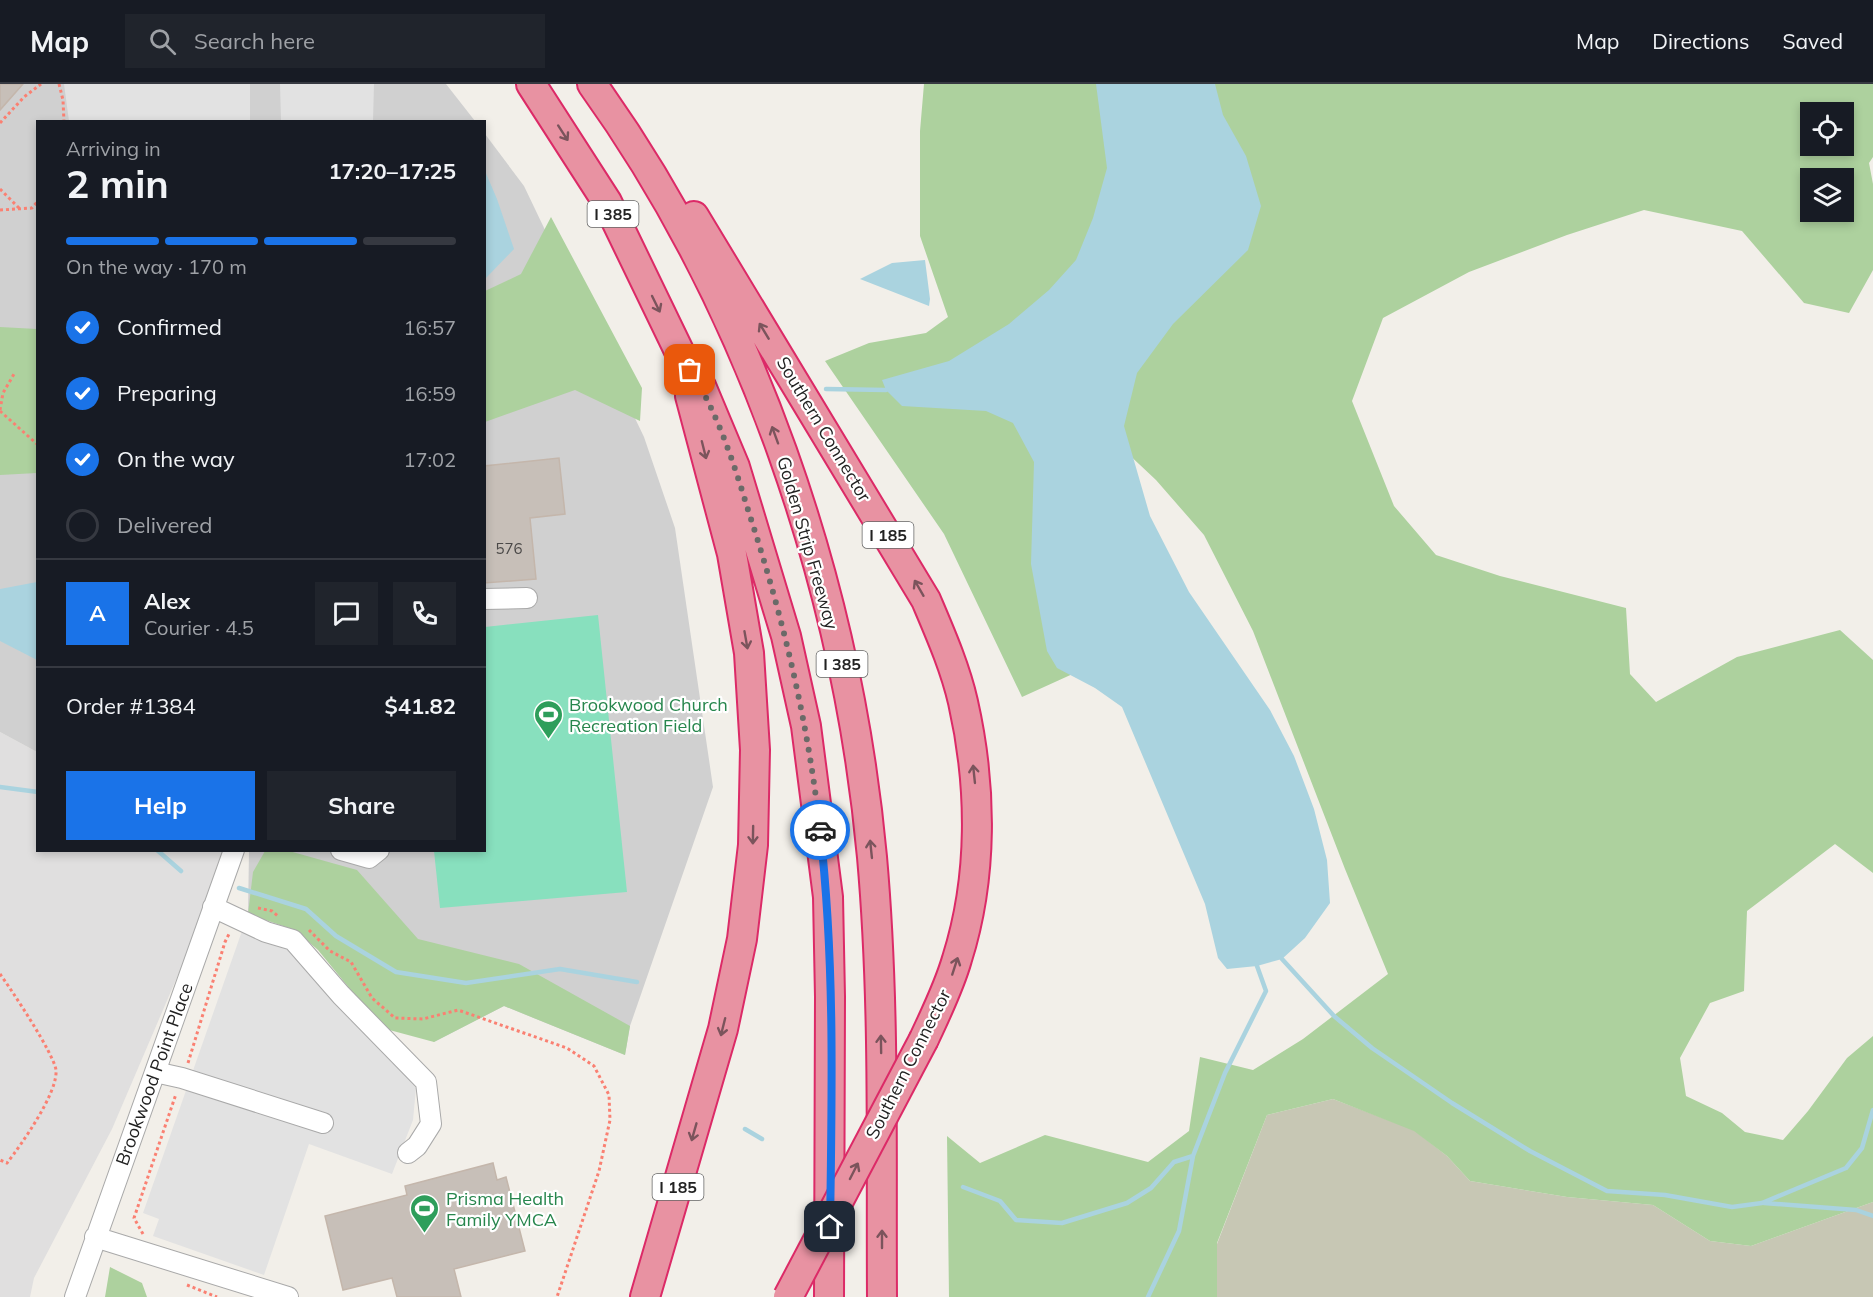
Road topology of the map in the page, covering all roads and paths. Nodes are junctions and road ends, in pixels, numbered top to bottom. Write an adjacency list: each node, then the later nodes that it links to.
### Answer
1 (41, 84): 7 (path)
2 (59, 84): 6 (path)
3 (531, 84): 12 (highway, I 385, one-way to 12)
4 (592, 84): 37 (highway, Golden Strip Freeway / I 385, one-way to 4)
5 (608, 84): 35 (highway, Southern Connector / I 185, one-way to 5, bridge)
6 (64, 120)
7 (0, 123)
8 (0, 189): 10 (path)
9 (36, 203): 10 (path)
10 (19, 208): 11 (path)
11 (0, 210)
12 (680, 353): 34 (highway, I 185, one-way to 34); 36 (highway, I 385)
13 (14, 374): 14 (path)
14 (0, 411): 15 (path)
15 (36, 444)
16 (527, 598): 17 (street)
17 (486, 599)
18 (233, 852): 21 (street, Brookwood Point Place)
19 (348, 852): 20 (street)
20 (377, 852)
21 (213, 907): 23 (street, Brookwood Point Place); 26 (street)
22 (0, 974): 27 (path)
23 (155, 1072): 24 (street); 28 (street, Brookwood Point Place)
24 (323, 1123)
25 (159, 1147): 29 (path)
26 (408, 1153)
27 (0, 1160)
28 (95, 1237): 29 (street); 31 (street, Brookwood Point Place)
29 (143, 1250): 33 (street)
30 (178, 1281): 32 (path)
31 (75, 1297)
32 (217, 1297)
33 (288, 1297)
34 (645, 1297)
35 (788, 1297)
36 (829, 1297)
37 (882, 1297)

